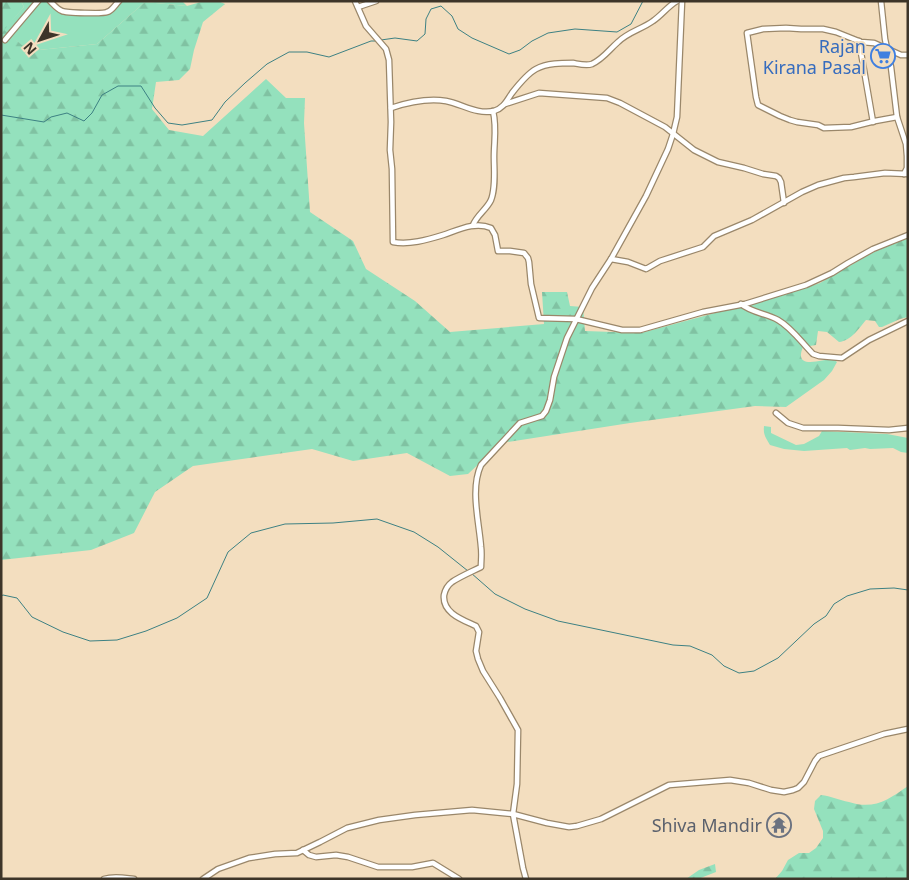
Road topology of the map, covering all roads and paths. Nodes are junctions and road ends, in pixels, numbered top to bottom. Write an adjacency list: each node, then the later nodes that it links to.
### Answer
1 (38, 1): 10 (street)
2 (50, 1): 3 (street)
3 (119, 1)
4 (355, 1): 9 (street)
5 (376, 1): 9 (street)
6 (677, 1): 14 (street)
7 (682, 1): 19 (street)
8 (881, 1): 12 (street)
9 (358, 7): 15 (street)
10 (5, 40)
11 (859, 41): 12 (street); 18 (street); 18 (street)
12 (888, 49): 13 (street); 17 (street)
13 (908, 55)
14 (505, 104): 16 (street); 19 (street)
15 (391, 108): 16 (street); 22 (street)
16 (494, 111): 22 (street)
17 (897, 117): 18 (street); 20 (street)
18 (873, 122)
19 (674, 134): 21 (street); 24 (street)
20 (906, 174): 21 (street)
21 (784, 203): 24 (street)
22 (474, 225): 26 (street)
23 (908, 236): 25 (street)
24 (611, 259): 26 (street)
25 (741, 304): 26 (street); 27 (street)
26 (576, 319): 31 (street)
27 (908, 321)
28 (776, 413): 29 (street)
29 (908, 428)
30 (908, 729): 31 (street)
31 (513, 814): 32 (street); 38 (street)
32 (303, 850): 36 (street); 37 (street)
33 (122, 878): 34 (street); 35 (street)
34 (104, 879)
35 (134, 879)
36 (204, 879)
37 (459, 879)
38 (526, 879)

